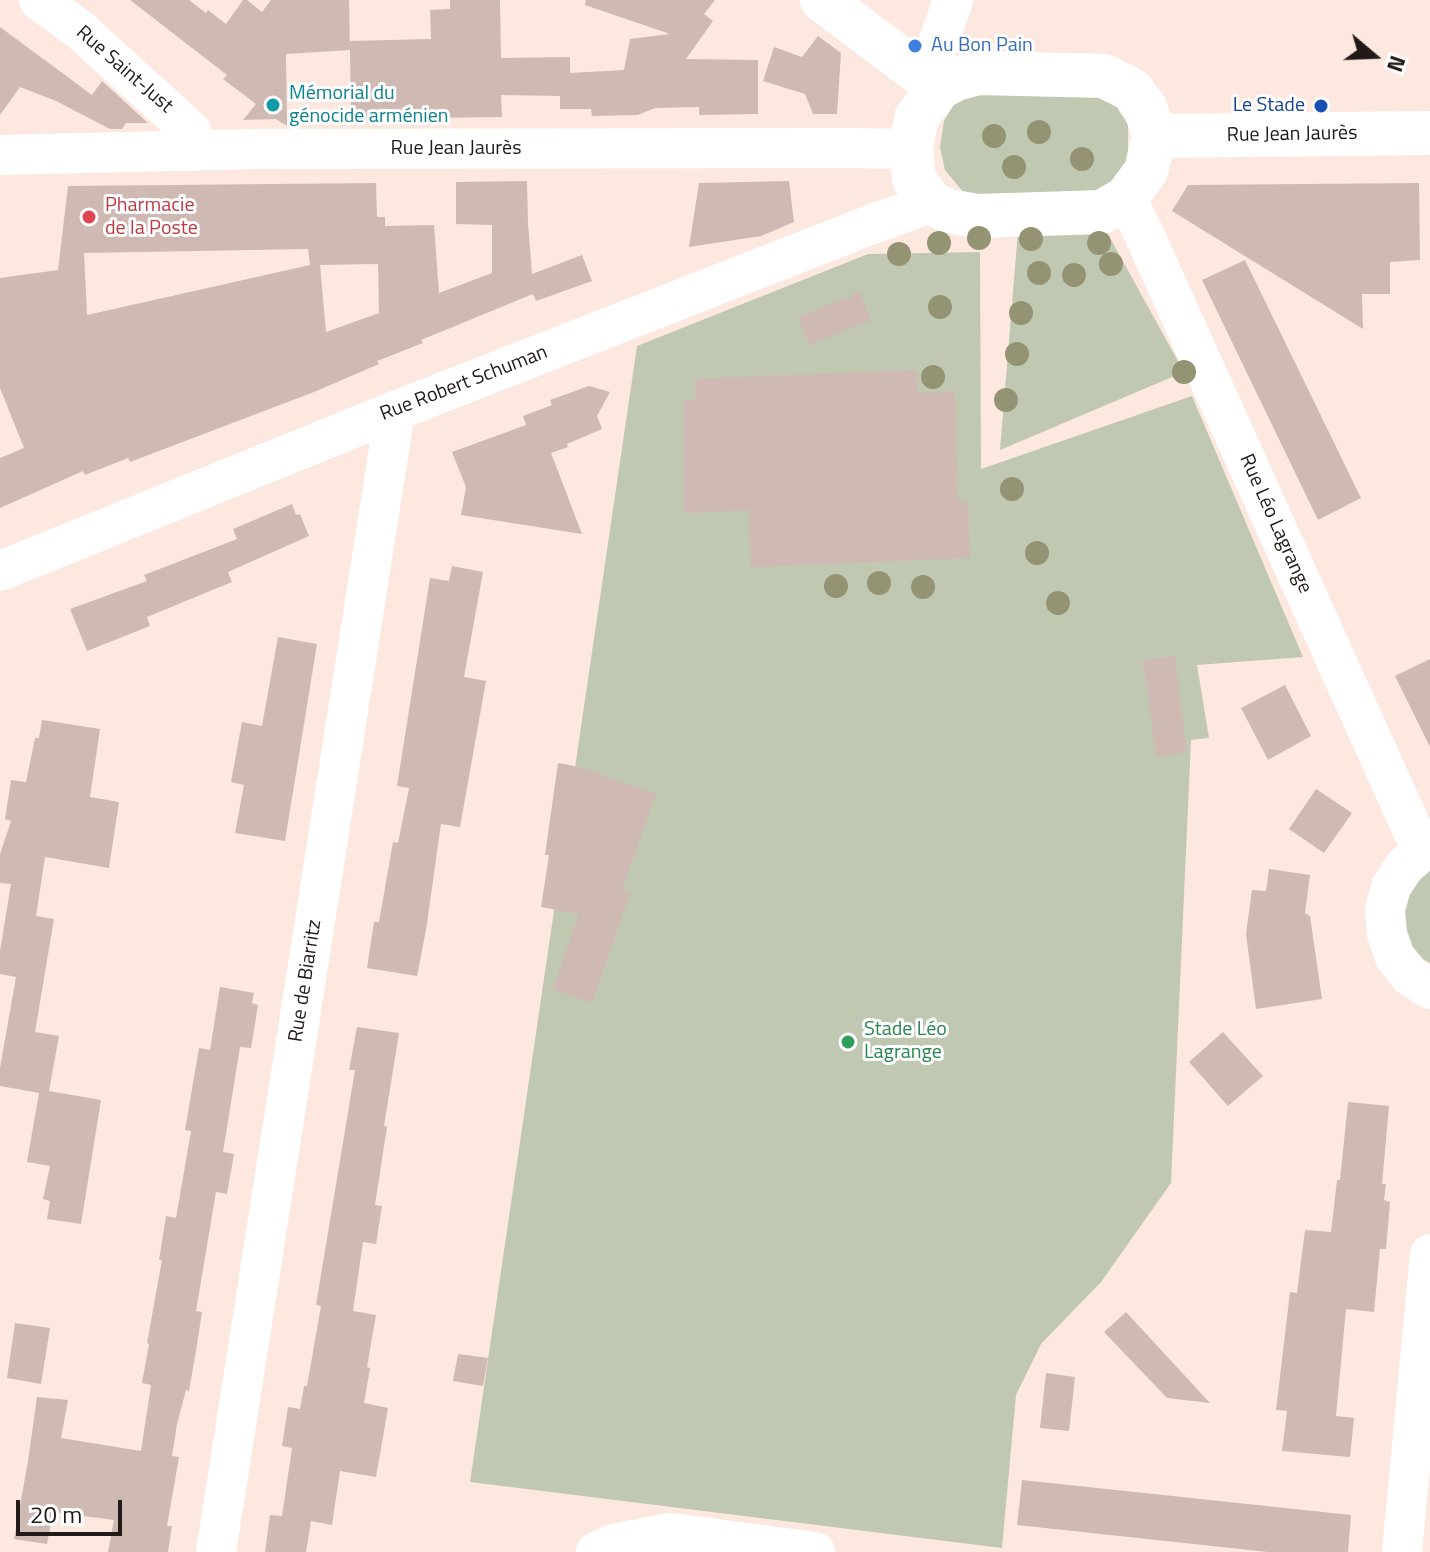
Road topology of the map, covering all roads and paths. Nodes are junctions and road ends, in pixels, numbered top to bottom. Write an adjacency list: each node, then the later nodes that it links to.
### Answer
1 (39, 0): 8 (street, Rue Saint-Just)
2 (822, 0): 4 (street)
3 (953, 0): 4 (street)
4 (932, 83): 6 (street); 7 (street)
5 (1430, 133): 6 (street, Rue Jean Jaurès)
6 (1154, 136): 10 (street)
7 (911, 149): 8 (street, Rue Jean Jaurès); 11 (street)
8 (190, 151): 9 (street, Rue Jean Jaurès)
9 (0, 155)
10 (1126, 198): 11 (street); 14 (street, Rue Léo Lagrange)
11 (931, 203): 12 (street, Rue Robert Schuman)
12 (395, 411): 13 (street, Rue Robert Schuman); 17 (street, Rue de Biarritz)
13 (0, 571)
14 (1426, 849): 15 (street)
15 (1430, 989)
16 (1430, 1254): 20 (street)
17 (216, 1552)
18 (596, 1552): 19 (street)
19 (815, 1552)
20 (1402, 1552)

